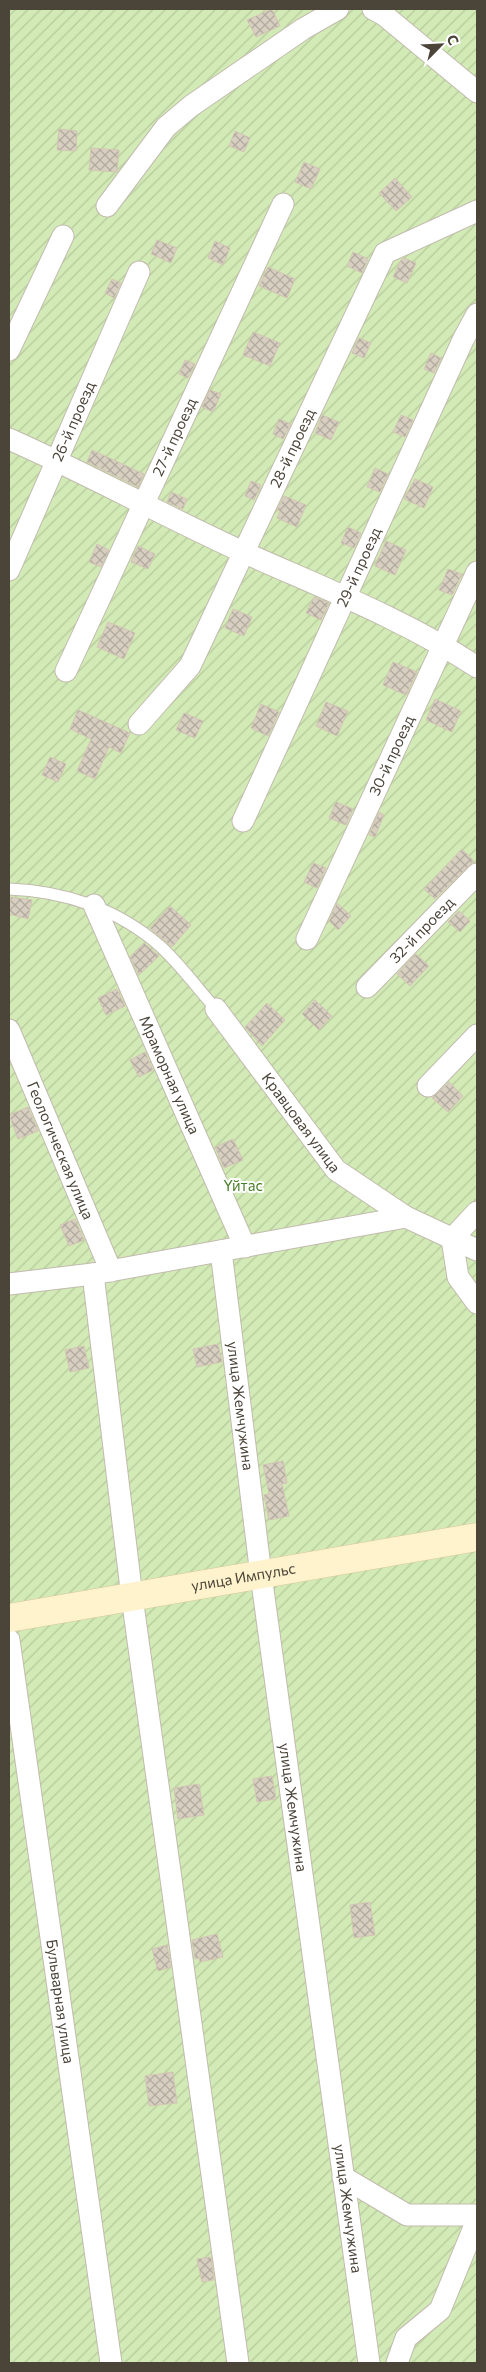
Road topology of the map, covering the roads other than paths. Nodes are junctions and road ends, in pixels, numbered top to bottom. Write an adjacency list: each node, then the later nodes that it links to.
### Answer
1 (338, 9): 5 (street)
2 (373, 9): 3 (street)
3 (477, 92)
4 (283, 204): 13 (street, 27-й проезд)
5 (107, 206)
6 (477, 210): 14 (street, 28-й проезд)
7 (63, 236): 10 (street)
8 (139, 272): 12 (street, 26-й проезд)
9 (477, 314): 17 (street, 29-й проезд)
10 (9, 350)
11 (9, 439): 12 (street)
12 (57, 460): 13 (street); 15 (street, 26-й проезд)
13 (144, 505): 14 (street); 20 (street, 27-й проезд)
14 (244, 552): 17 (street); 21 (street, 28-й проезд)
15 (9, 570)
16 (477, 572): 18 (street, 30-й проезд)
17 (346, 596): 18 (street); 22 (street, 29-й проезд)
18 (442, 644): 19 (street); 26 (street, 30-й проезд)
19 (477, 667)
20 (66, 671)
21 (139, 724)
22 (243, 821)
23 (477, 874): 27 (street, 32-й проезд)
24 (9, 889): 25 (lane)
25 (94, 905): 28 (lane); 35 (street, Мраморная улица)
26 (307, 939)
27 (367, 987)
28 (216, 1009): 33 (street, Кравцовая улица)
29 (9, 1030): 38 (street, Геологическая улица)
30 (477, 1035): 31 (street)
31 (428, 1086)
32 (477, 1212): 34 (street)
33 (406, 1217): 34 (street, Кравцовая улица); 35 (street)
34 (452, 1239): 36 (street, Кравцовая улица); 40 (street)
35 (244, 1247): 37 (street)
36 (477, 1250)
37 (221, 1251): 38 (street); 42 (street, улица Жемчужина)
38 (102, 1273): 39 (street); 43 (street, Геологическая улица)
39 (9, 1284)
40 (477, 1303)
41 (477, 1537): 42 (street, улица Импульс)
42 (261, 1575): 43 (street, улица Импульс); 46 (street, улица Жемчужина)
43 (132, 1597): 44 (street, улица Импульс); 50 (street, Геологическая улица)
44 (9, 1618)
45 (9, 1640): 49 (street, Бульварная улица)
46 (343, 2177): 47 (street); 51 (street, улица Жемчужина)
47 (477, 2215)
48 (477, 2220): 52 (street)
49 (111, 2363)
50 (238, 2363)
51 (369, 2363)
52 (397, 2363)

